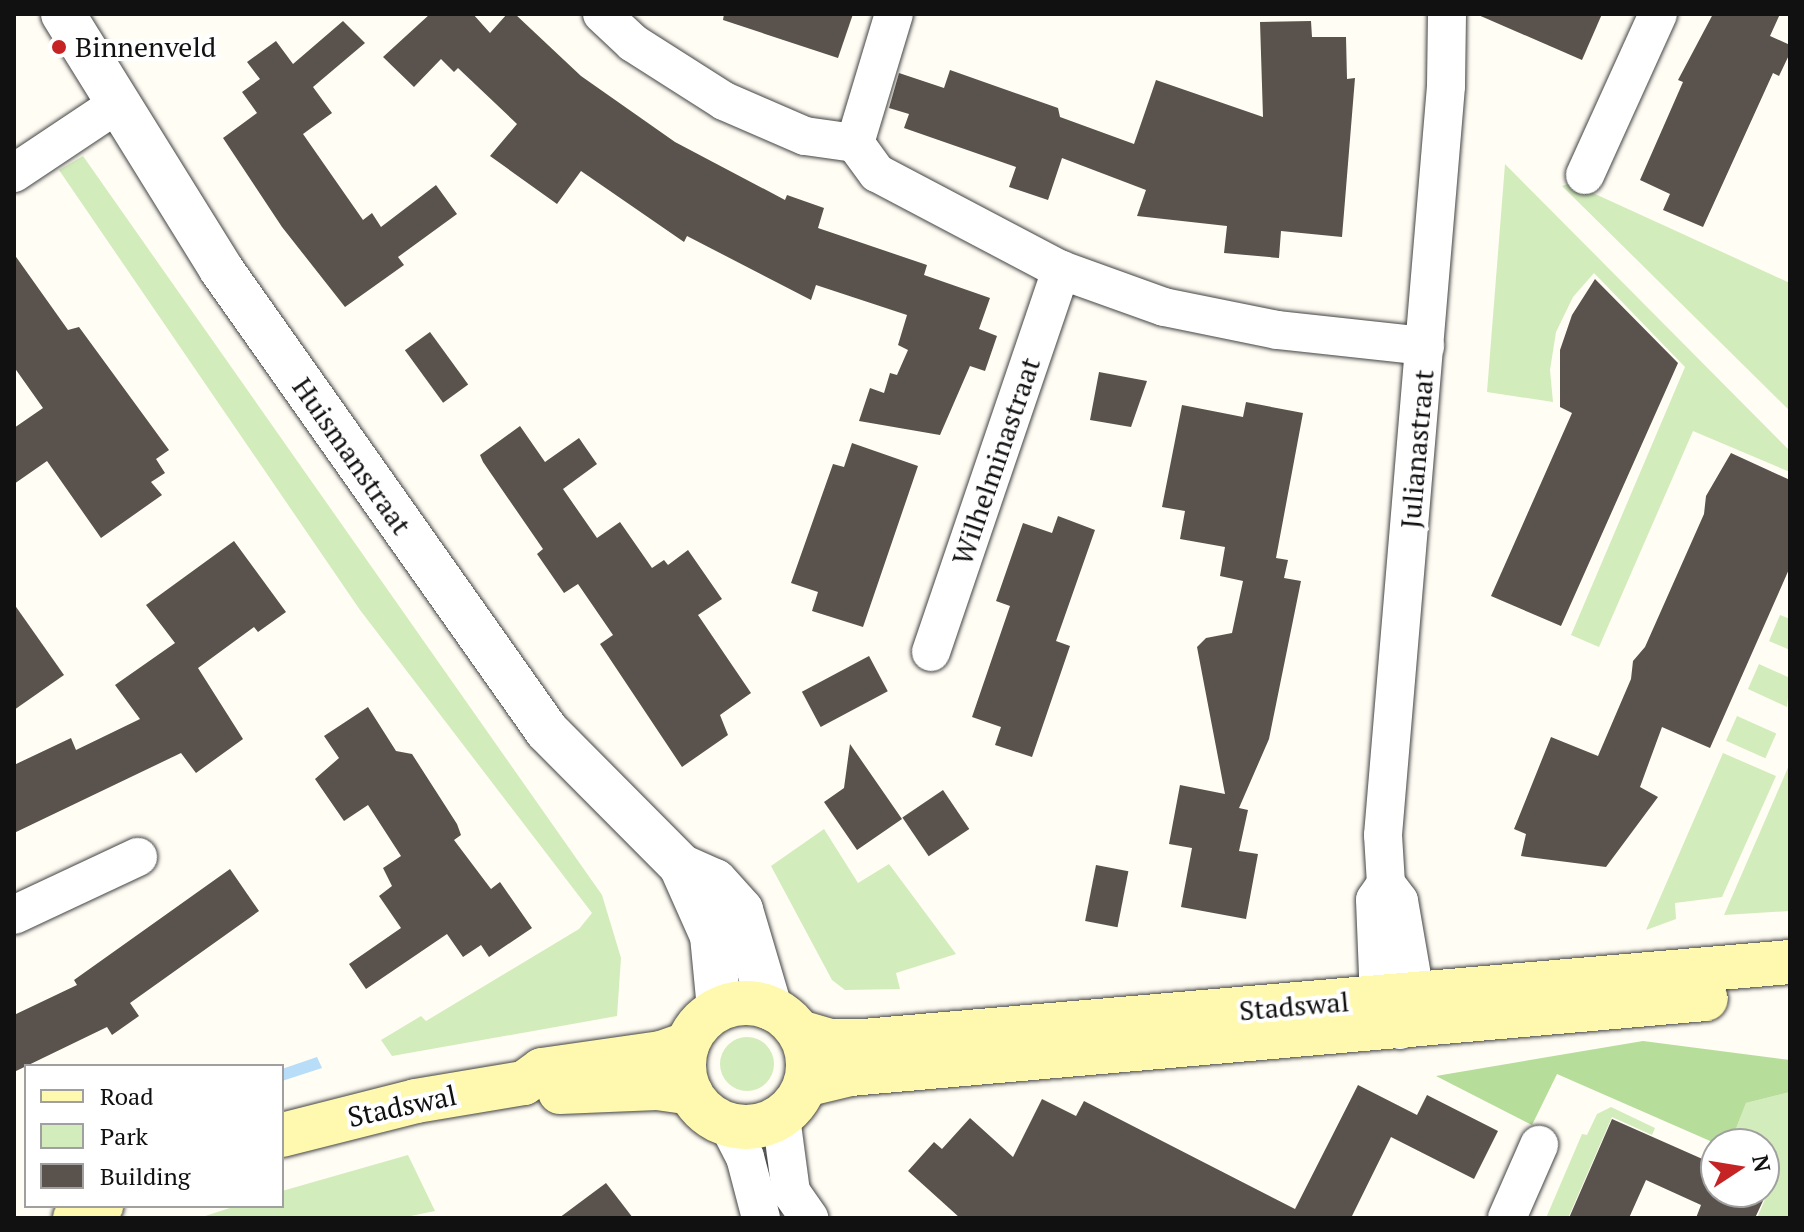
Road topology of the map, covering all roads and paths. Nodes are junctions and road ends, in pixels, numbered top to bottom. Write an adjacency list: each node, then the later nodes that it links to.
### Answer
1 (63, 14): 6 (street, Huismanstraat)
2 (602, 14): 7 (street)
3 (894, 14): 7 (street)
4 (1447, 14): 11 (street, Julianastraat)
5 (1658, 14): 9 (street)
6 (116, 105): 8 (street); 14 (street, Huismanstraat)
7 (855, 143): 10 (street)
8 (14, 173)
9 (1585, 175)
10 (1061, 270): 11 (street); 12 (street, Wilhelminastraat)
11 (1425, 346): 18 (street, Julianastraat)
12 (931, 652)
13 (138, 857): 15 (street)
14 (681, 866): 19 (street, Huismanstraat); 20 (street, Huismanstraat)
15 (14, 915)
16 (1790, 962): 18 (main road, Stadswal)
17 (1790, 989): 18 (main road, Stadswal)
18 (1398, 1008): 20 (main road, Stadswal); 24 (main road, Stadswal)
19 (719, 1009): 20 (main road); 21 (main road)
20 (785, 1020): 24 (main road)
21 (687, 1044): 22 (main road, Stadswal); 23 (main road)
22 (524, 1083): 23 (main road, Stadswal); 26 (main road, Stadswal)
23 (691, 1093): 25 (main road)
24 (793, 1101): 25 (main road); 31 (street)
25 (729, 1126): 30 (street)
26 (284, 1134)
27 (1539, 1145): 32 (street)
28 (97, 1208): 29 (main road)
29 (75, 1218)
30 (761, 1218)
31 (809, 1218)
32 (1507, 1218)

